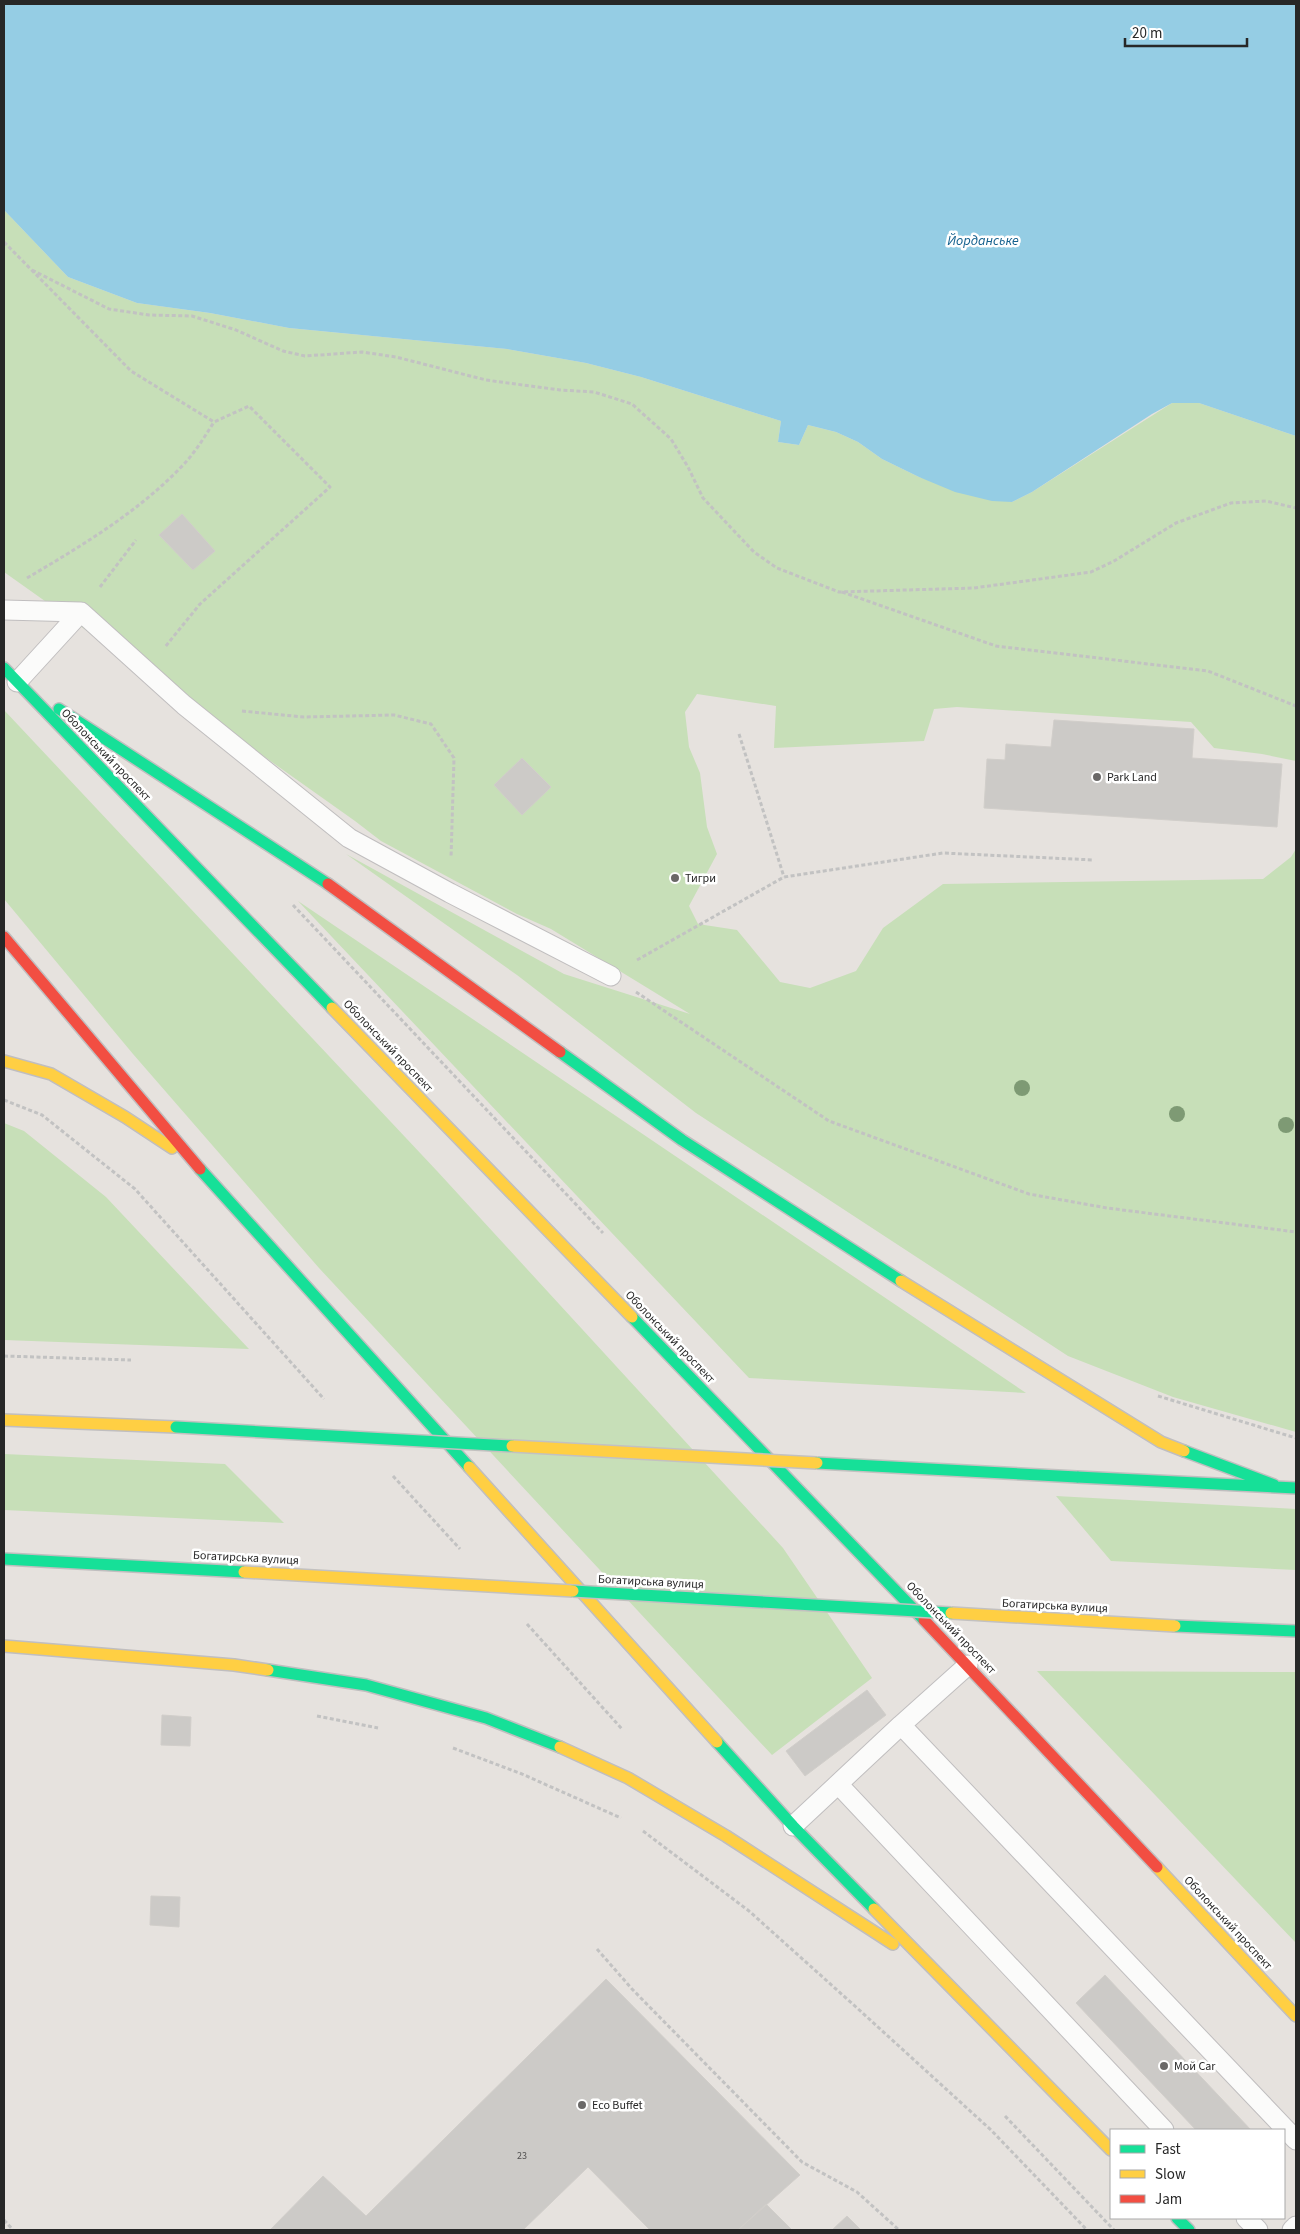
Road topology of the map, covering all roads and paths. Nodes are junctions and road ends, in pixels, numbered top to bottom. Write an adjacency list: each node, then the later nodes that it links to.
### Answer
1 (4, 242): 2 (path)
2 (32, 270): 3 (path); 7 (path)
3 (214, 422): 6 (path); 11 (path)
4 (1296, 508): 7 (path)
5 (136, 540): 9 (path)
6 (22, 582)
7 (839, 592): 13 (path)
8 (4, 610): 9 (lane)
9 (81, 612): 11 (lane); 12 (lane)
10 (4, 668): 12 (main road, Оболонський проспект)
11 (150, 674): 18 (lane)
12 (17, 682): 29 (main road, Оболонський проспект); 34 (main road, Оболонський проспект)
13 (1296, 706)
14 (240, 711): 18 (path)
15 (739, 734): 17 (path)
16 (1094, 860): 17 (path)
17 (784, 877): 20 (path)
18 (450, 893): 20 (lane)
19 (4, 938): 22 (main road)
20 (611, 976): 23 (path)
21 (4, 1061): 22 (main road)
22 (200, 1167): 41 (main road)
23 (1296, 1232)
24 (4, 1356): 25 (path)
25 (131, 1360)
26 (1154, 1394): 28 (path)
27 (4, 1420): 29 (main road, bridge)
28 (1296, 1438)
29 (1280, 1487): 30 (main road)
30 (1296, 1488)
31 (4, 1559): 32 (main road, Богатирська вулиця, bridge)
32 (1296, 1631)
33 (4, 1646): 44 (main road)
34 (968, 1665): 36 (lane); 45 (main road, Оболонський проспект)
35 (313, 1715): 37 (path)
36 (901, 1725): 39 (lane); 48 (lane)
37 (388, 1730)
38 (452, 1748): 40 (path)
39 (838, 1784): 41 (lane); 47 (lane)
40 (624, 1820)
41 (793, 1826): 44 (main road)
42 (641, 1829): 56 (path)
43 (596, 1949): 55 (path)
44 (937, 1972): 49 (main road)
45 (1296, 2016)
46 (1005, 2116): 57 (path)
47 (1163, 2129)
48 (1296, 2140)
49 (1110, 2149)
50 (1178, 2219): 58 (main road)
51 (1247, 2219): 59 (lane)
52 (4, 2220): 54 (path)
53 (1296, 2226): 60 (lane)
54 (13, 2230)
55 (899, 2230)
56 (1087, 2230)
57 (1114, 2230)
58 (1189, 2230)
59 (1258, 2230)
60 (1292, 2230)

